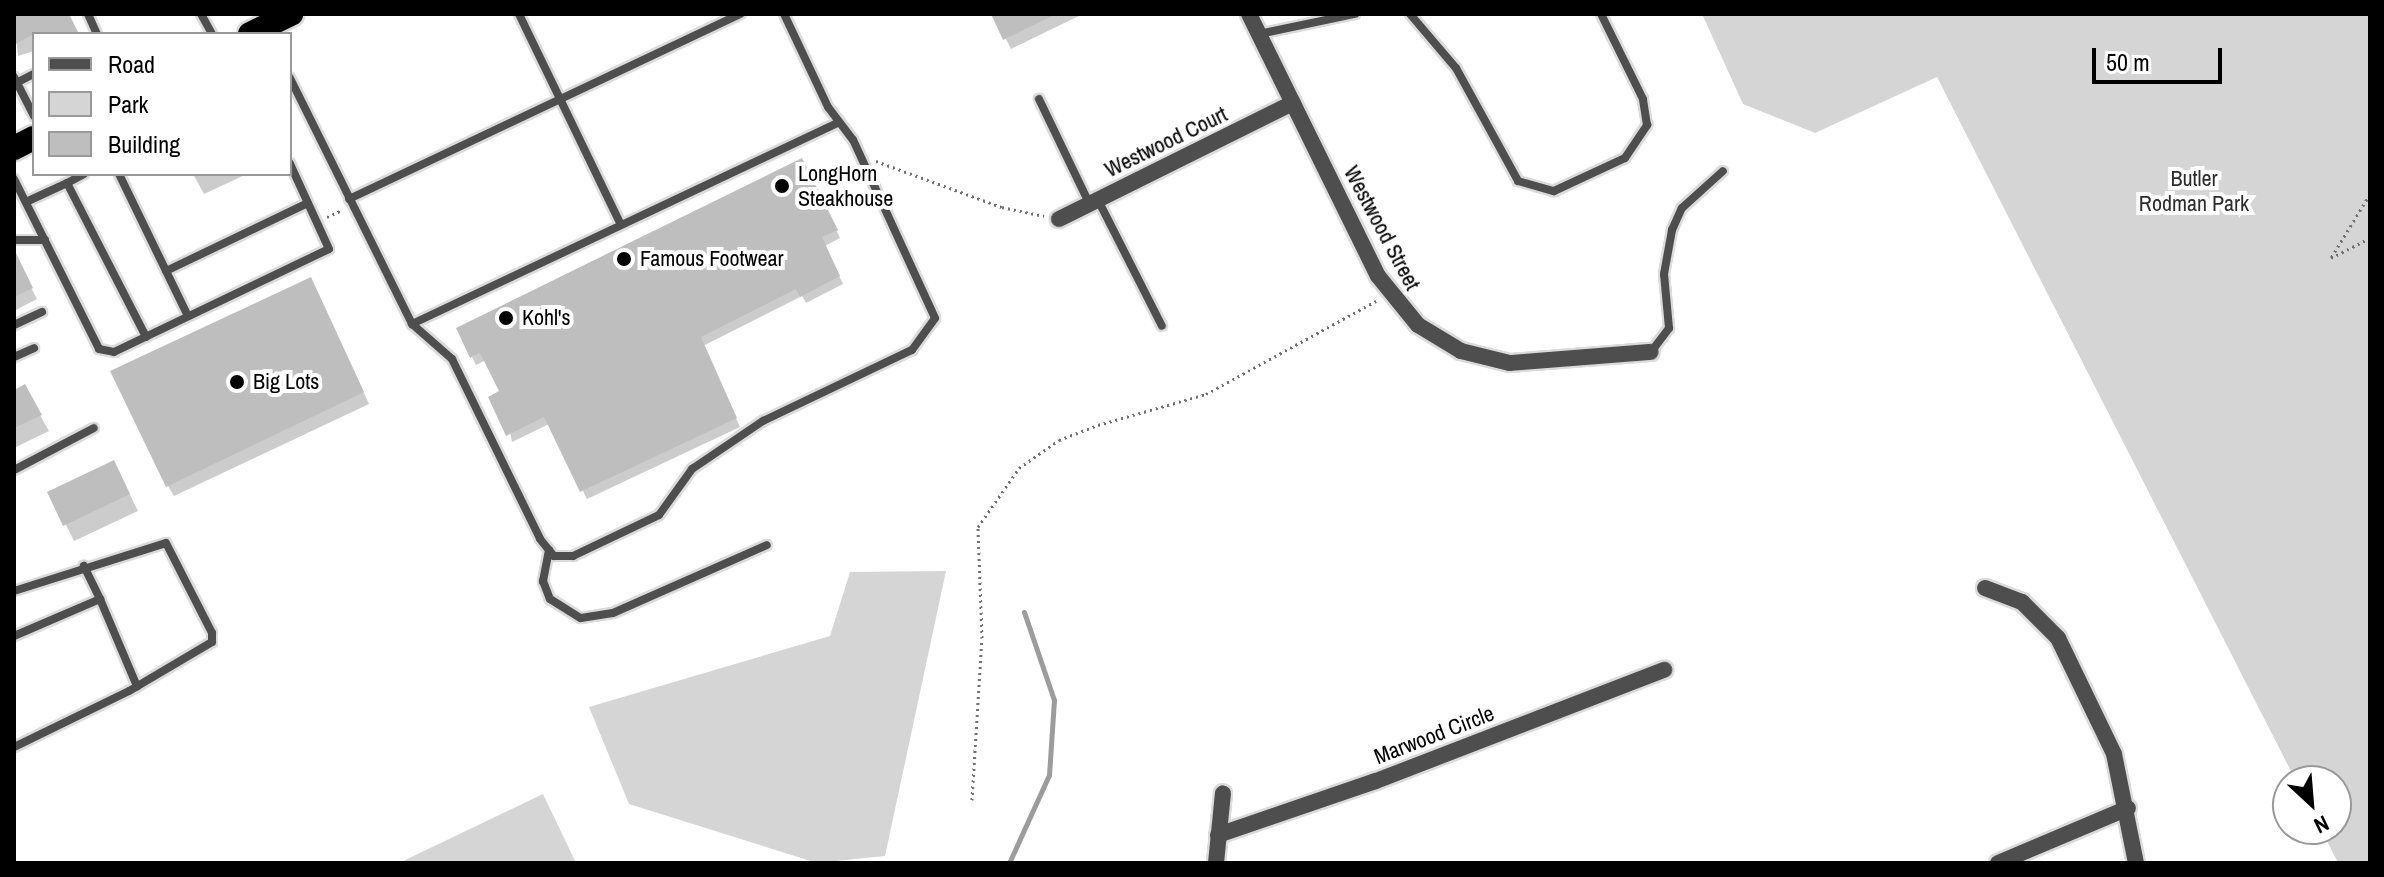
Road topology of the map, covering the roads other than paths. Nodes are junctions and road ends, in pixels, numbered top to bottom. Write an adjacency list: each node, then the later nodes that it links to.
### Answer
1 (201, 14): 11 (lane)
2 (291, 14): 10 (highway)
3 (519, 14): 16 (lane)
4 (740, 14): 16 (lane)
5 (784, 14): 19 (lane)
6 (1249, 14): 12 (street, Westwood Street)
7 (1355, 14): 12 (lane)
8 (1410, 14): 9 (lane)
9 (1601, 14)
10 (262, 31)
11 (211, 32)
12 (1259, 34): 17 (street, Westwood Street)
13 (15, 81): 18 (lane)
14 (292, 82): 29 (lane)
15 (1039, 99): 30 (lane)
16 (561, 100): 29 (lane); 33 (lane)
17 (1293, 103): 30 (street, Westwood Court); 44 (street, Westwood Street)
18 (32, 112)
19 (839, 122): 33 (lane); 49 (lane)
20 (32, 139): 21 (highway)
21 (14, 148)
22 (292, 168): 31 (lane)
23 (1723, 171): 44 (lane)
24 (80, 176): 27 (lane)
25 (120, 176): 36 (lane)
26 (14, 179): 28 (lane)
27 (67, 183): 28 (lane); 42 (lane)
28 (26, 202): 35 (lane)
29 (350, 202): 39 (lane)
30 (1094, 202): 32 (street, Westwood Court); 41 (lane)
31 (308, 203): 36 (lane); 38 (lane)
32 (1059, 219)
33 (621, 225): 39 (lane)
34 (14, 240): 35 (lane)
35 (45, 240): 42 (lane)
36 (166, 271): 38 (lane)
37 (42, 312): 40 (lane)
38 (188, 316): 42 (lane)
39 (412, 324): 49 (lane)
40 (14, 325)
41 (1162, 326)
42 (146, 337)
43 (34, 348): 45 (lane)
44 (1651, 352)
45 (14, 357)
46 (94, 428): 47 (lane)
47 (14, 470)
48 (767, 545): 49 (lane)
49 (549, 550)
50 (84, 566): 52 (lane); 53 (lane); 56 (lane)
51 (1985, 588): 59 (street)
52 (14, 591)
53 (100, 599): 54 (lane); 56 (lane)
54 (14, 636)
55 (1664, 670): 60 (street, Marwood Circle)
56 (137, 686): 57 (lane)
57 (14, 747)
58 (1223, 793): 60 (street)
59 (2128, 808): 62 (street); 63 (street)
60 (1218, 835): 61 (street)
61 (1216, 863)
62 (1998, 863)
63 (2136, 863)

